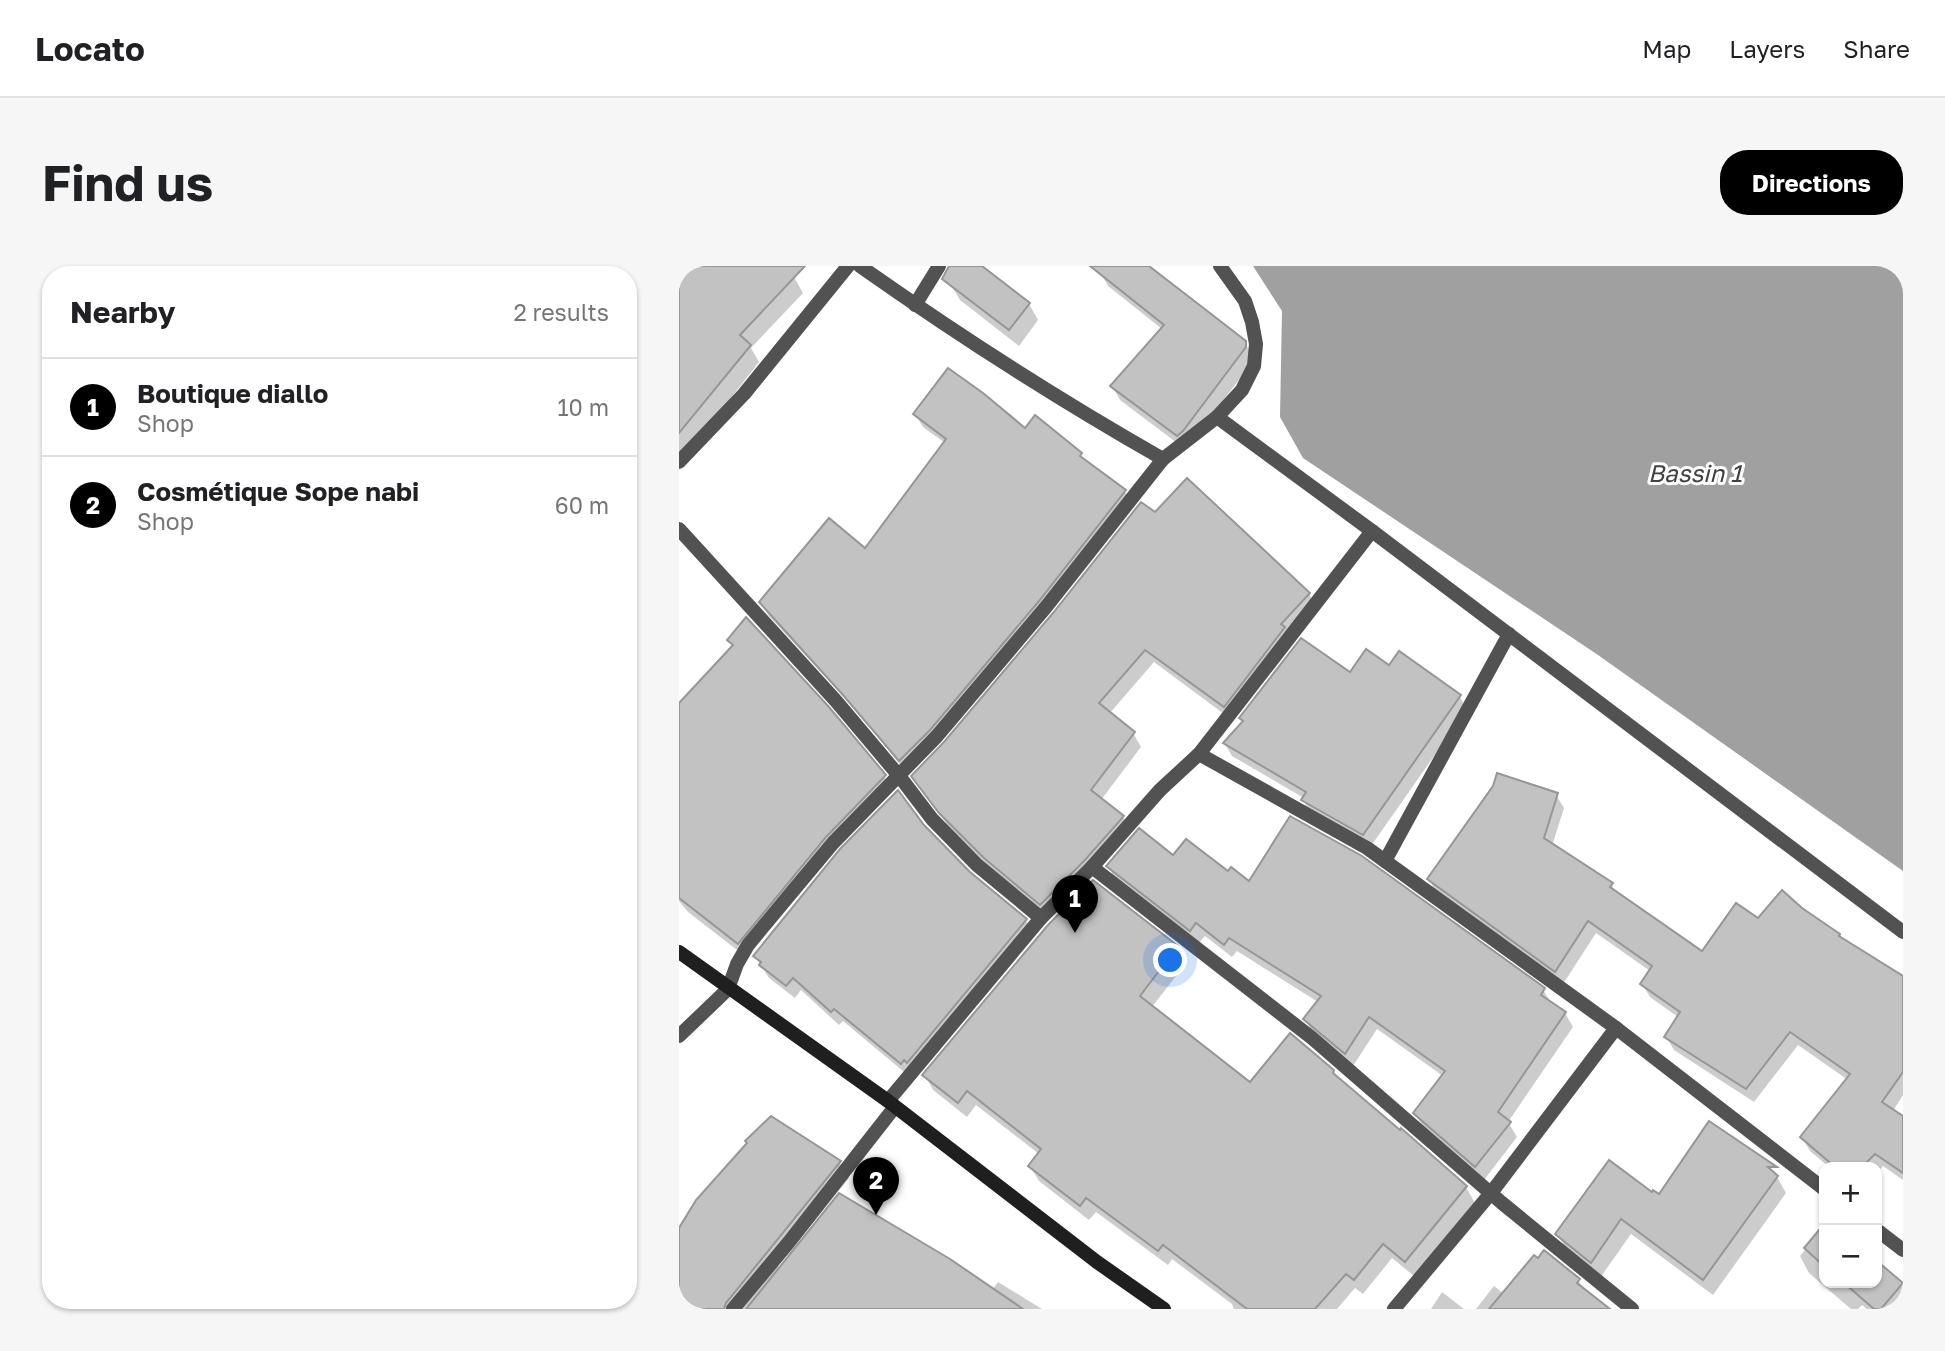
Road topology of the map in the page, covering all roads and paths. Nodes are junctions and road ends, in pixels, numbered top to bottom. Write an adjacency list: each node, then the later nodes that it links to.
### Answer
1 (848, 266): 8 (street)
2 (860, 266): 5 (street)
3 (939, 266): 5 (street)
4 (1220, 266): 6 (street)
5 (915, 305): 7 (street)
6 (1217, 417): 7 (street); 10 (street)
7 (1163, 459): 13 (street)
8 (679, 462)
9 (679, 529): 13 (street)
10 (1372, 531): 11 (street); 12 (street)
11 (1509, 634): 14 (street); 17 (street)
12 (1199, 754): 14 (street); 15 (street)
13 (900, 777): 16 (street); 19 (street)
14 (1385, 861): 20 (street)
15 (1092, 867): 16 (street); 24 (street)
16 (1041, 918): 22 (street)
17 (1903, 932)
18 (679, 952): 19 (street)
19 (728, 989): 21 (street); 22 (street)
20 (1616, 1028): 23 (street); 24 (street)
21 (679, 1036)
22 (891, 1104): 27 (street); 28 (street)
23 (1819, 1185)
24 (1491, 1193): 29 (street); 30 (street)
25 (1882, 1234): 26 (street)
26 (1903, 1250)
27 (733, 1309)
28 (1164, 1309)
29 (1394, 1309)
30 (1632, 1309)

